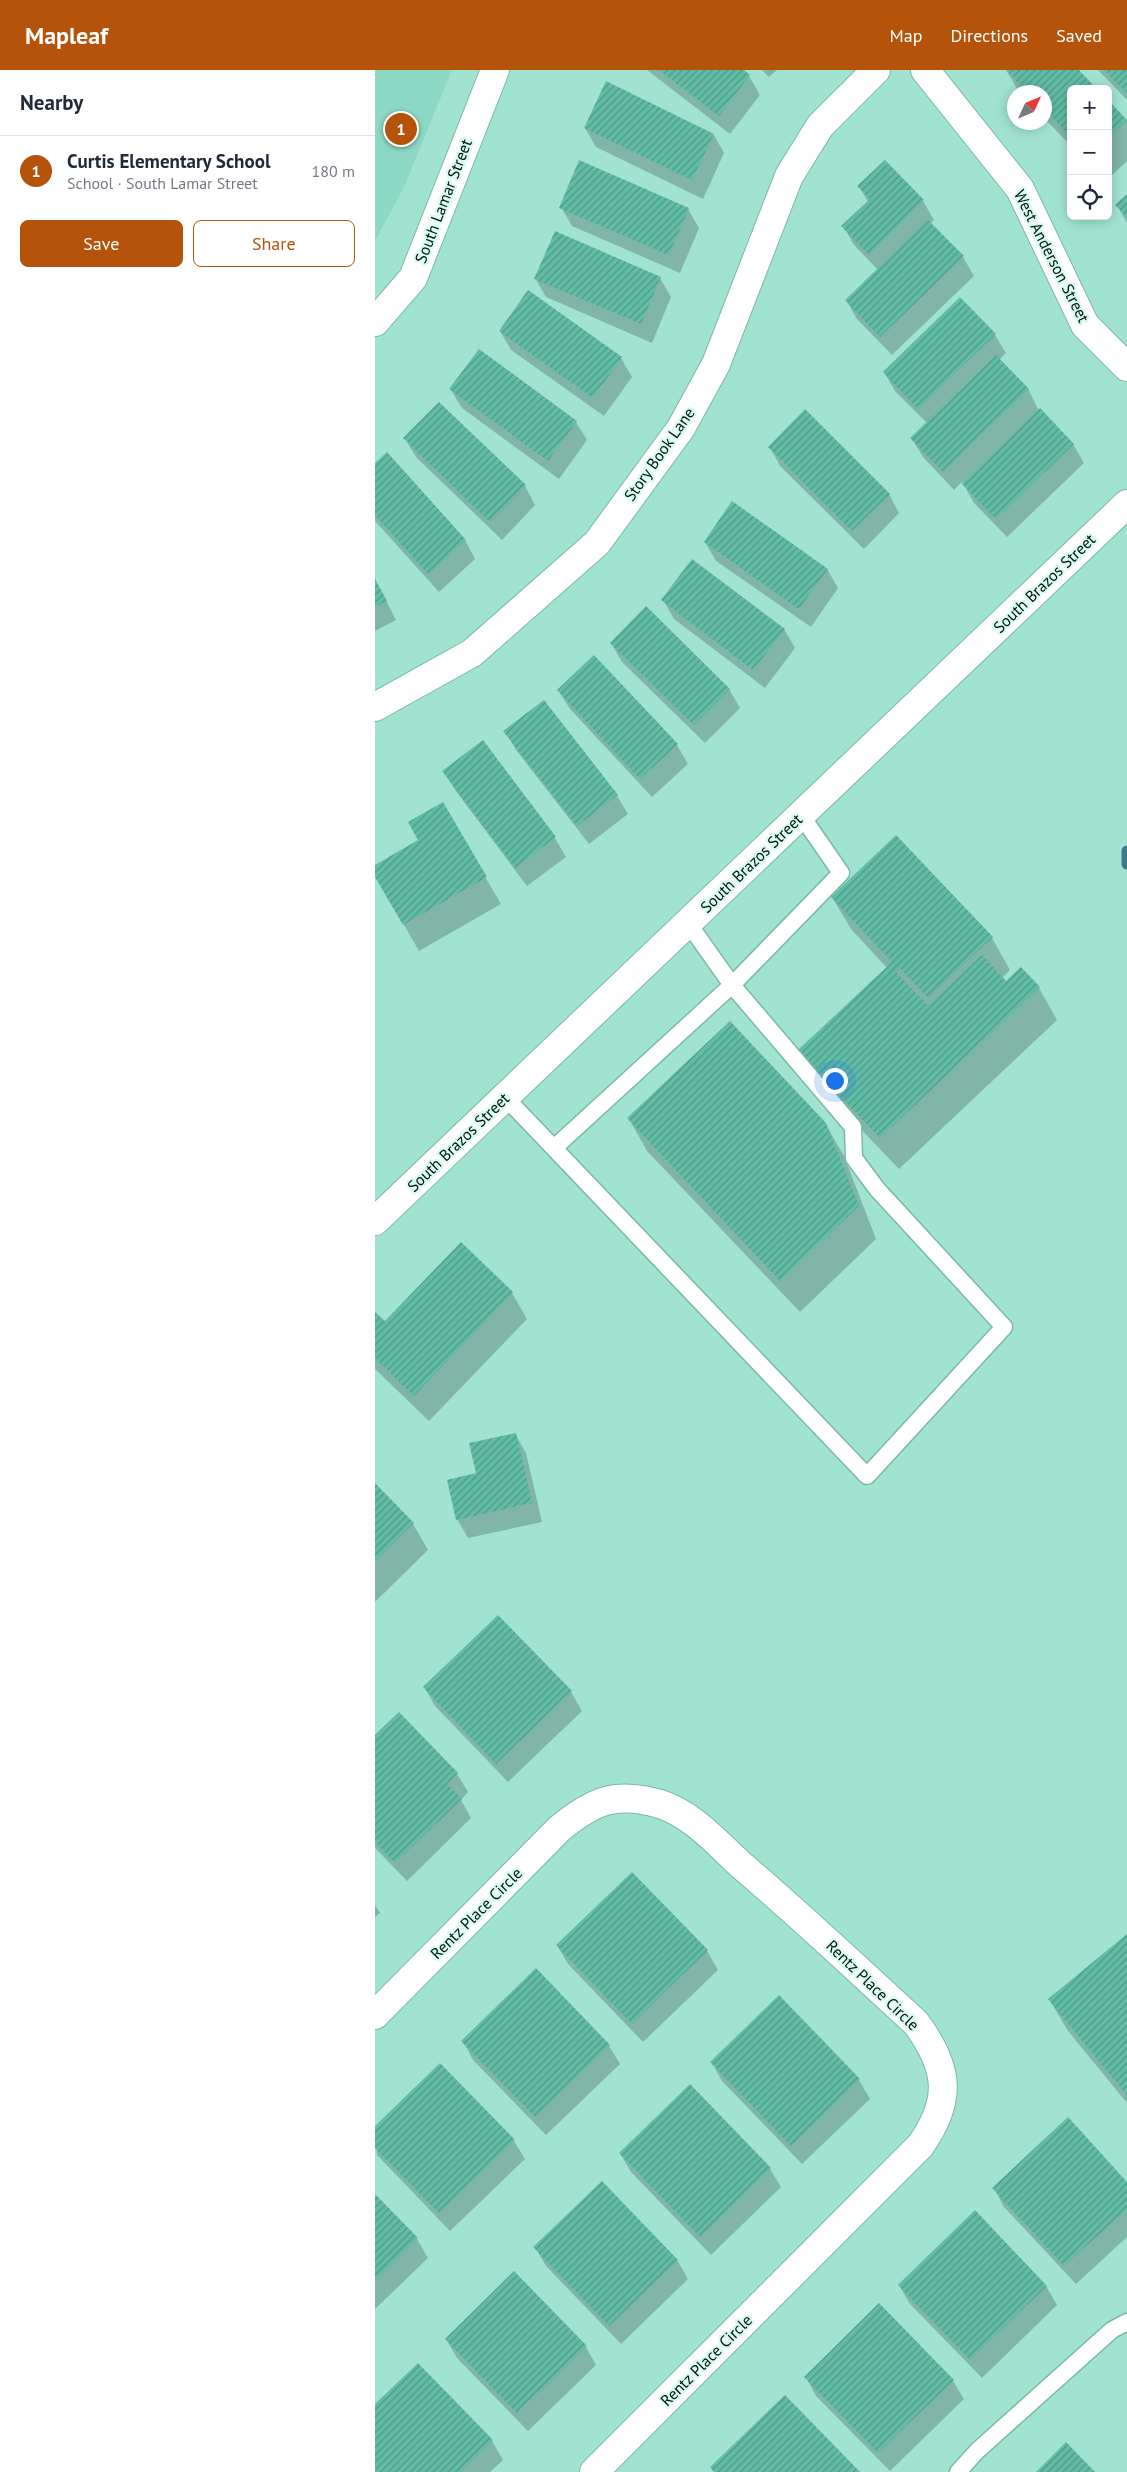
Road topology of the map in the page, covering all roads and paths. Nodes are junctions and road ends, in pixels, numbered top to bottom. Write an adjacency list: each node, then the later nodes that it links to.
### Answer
1 (495, 70): 4 (street, South Lamar Street)
2 (876, 70): 7 (street, Story Book Lane)
3 (925, 70): 5 (street, West Anderson Street)
4 (375, 322)
5 (1127, 367)
6 (1127, 504): 8 (street, South Brazos Street)
7 (375, 706)
8 (801, 815): 9 (street, South Brazos Street); 10 (lane)
9 (688, 923): 10 (lane); 11 (street, South Brazos Street)
10 (733, 985): 12 (lane); 12 (lane)
11 (505, 1097): 12 (lane); 13 (street, South Brazos Street)
12 (554, 1148)
13 (375, 1221)
14 (375, 2015): 16 (street, Rentz Place Circle)
15 (1127, 2322): 17 (lane)
16 (594, 2472)
17 (958, 2472)

